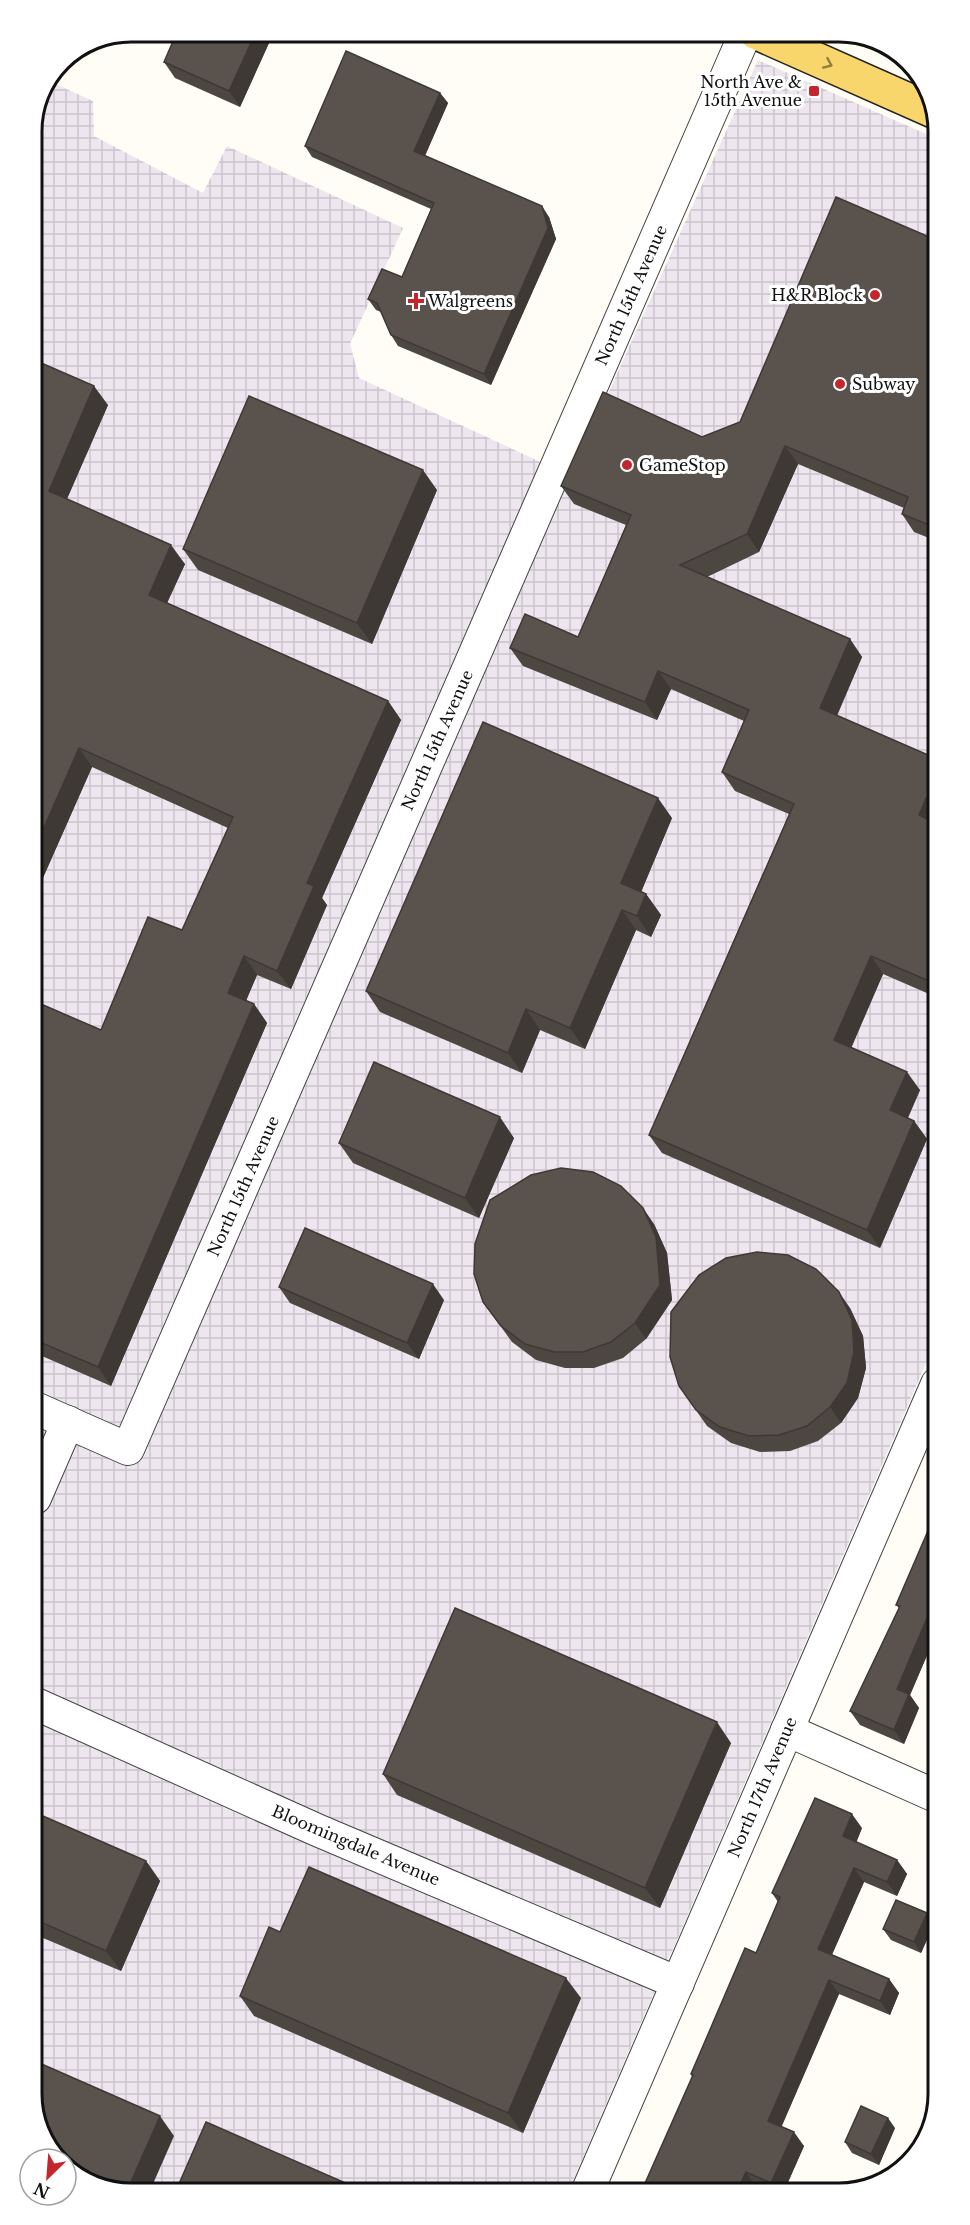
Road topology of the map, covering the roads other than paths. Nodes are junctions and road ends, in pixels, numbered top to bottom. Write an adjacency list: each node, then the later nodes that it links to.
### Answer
1 (742, 42): 6 (street, North 15th Avenue)
2 (778, 42): 3 (main road, one-way to 3)
3 (924, 107)
4 (928, 1405): 9 (street, North 17th Avenue)
5 (42, 1411): 6 (street)
6 (68, 1422): 7 (street)
7 (42, 1482)
8 (42, 1707): 11 (street, Bloomingdale Avenue)
9 (787, 1730): 10 (street); 11 (street, North 17th Avenue)
10 (928, 1793)
11 (678, 1983): 12 (street, North 17th Avenue)
12 (591, 2183)

